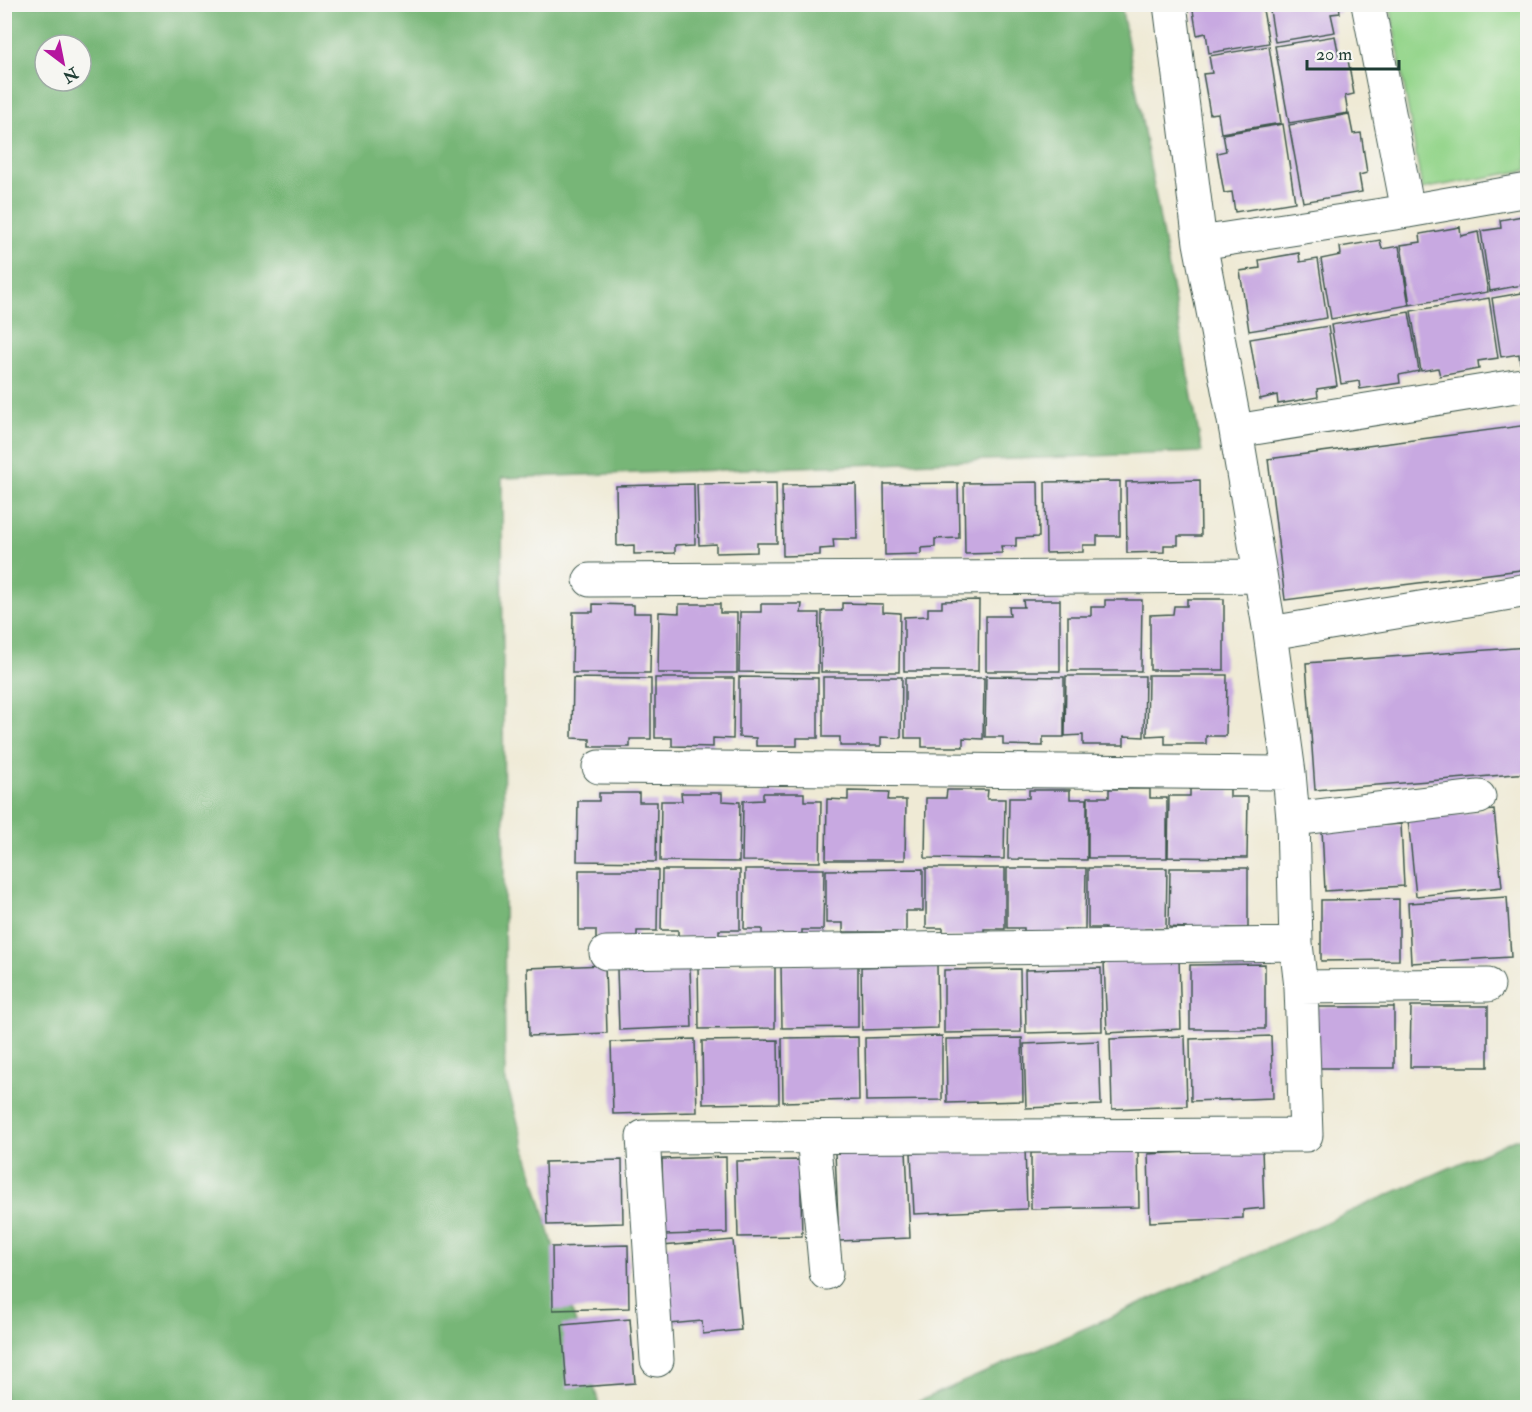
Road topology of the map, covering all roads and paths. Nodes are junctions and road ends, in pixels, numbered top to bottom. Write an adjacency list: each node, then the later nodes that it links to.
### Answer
1 (1170, 4): 5 (street)
2 (1368, 4): 4 (street)
3 (1527, 190): 4 (street)
4 (1408, 211): 5 (street)
5 (1200, 243): 7 (street)
6 (1527, 384): 7 (street)
7 (1236, 431): 8 (street)
8 (1260, 576): 9 (street); 11 (street)
9 (590, 580)
10 (1527, 590): 11 (street)
11 (1270, 633): 13 (street)
12 (599, 767): 13 (street)
13 (1289, 772): 15 (street)
14 (1479, 797): 15 (street)
15 (1293, 819): 16 (street)
16 (1296, 944): 17 (street); 19 (street)
17 (606, 953)
18 (1488, 984): 19 (street)
19 (1301, 987): 20 (street)
20 (813, 1136): 21 (street); 22 (street)
21 (826, 1273)
22 (657, 1360)

